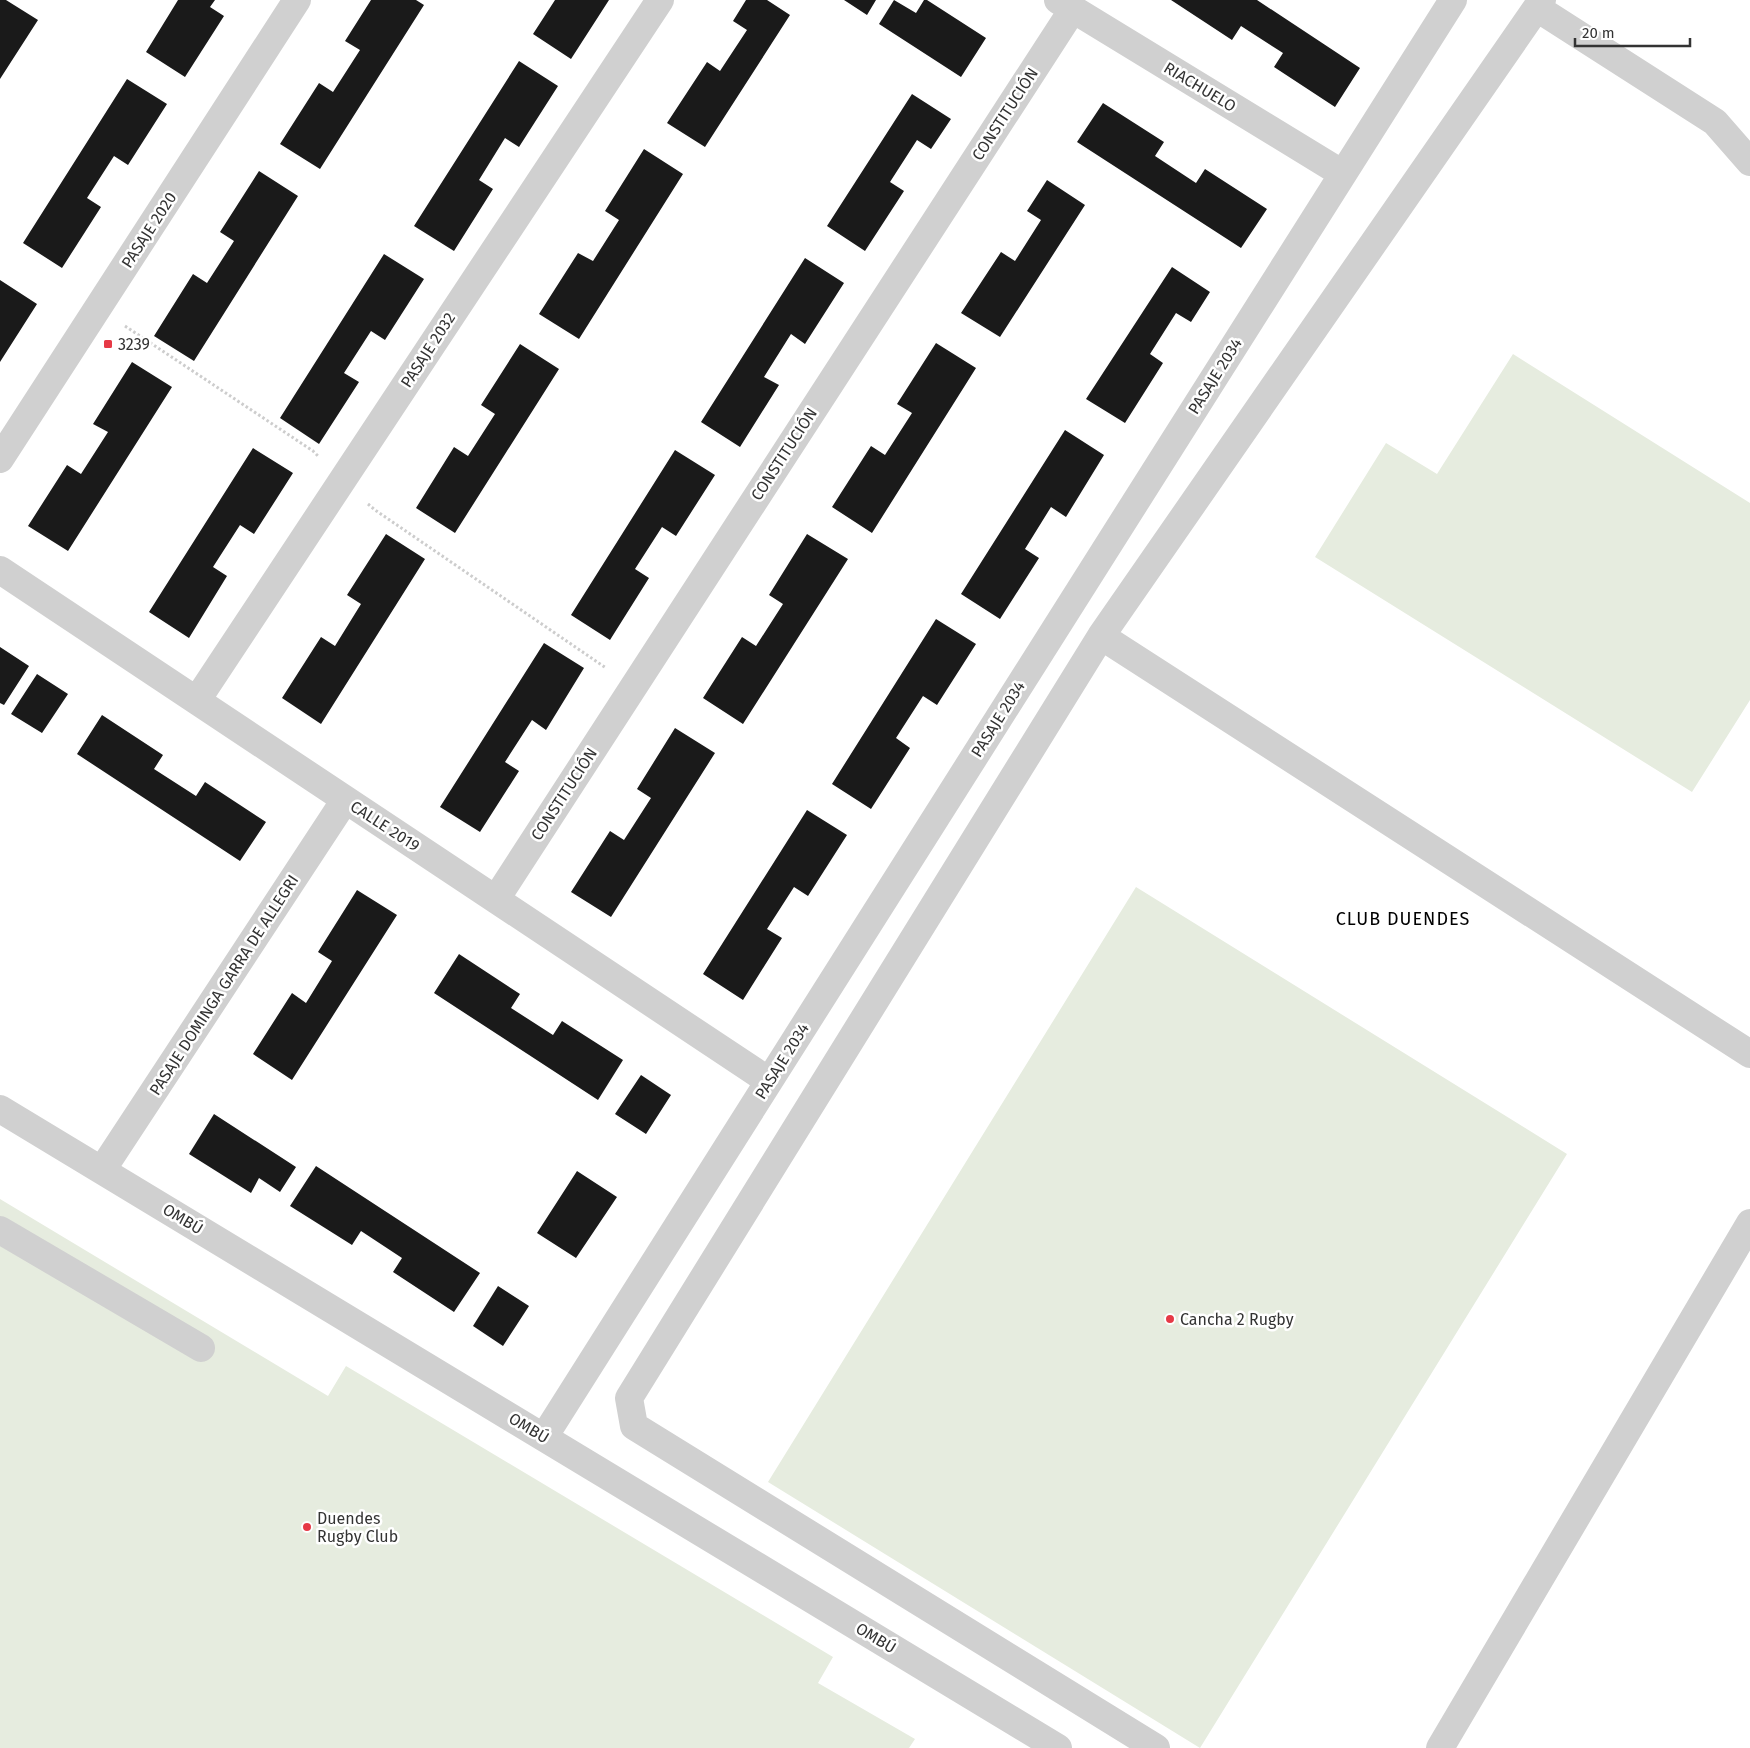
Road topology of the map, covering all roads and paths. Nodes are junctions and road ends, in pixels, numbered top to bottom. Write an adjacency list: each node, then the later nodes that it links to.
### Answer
1 (297, 0): 8 (street, PASAJE 2020)
2 (660, 0): 11 (street, PASAJE 2032)
3 (1453, 0): 7 (street, PASAJE 2034)
4 (1539, 4): 6 (street); 10 (street)
5 (1065, 5): 7 (street, RIACHUELO); 13 (street, CONSTITUCIÓN)
6 (1750, 162)
7 (1342, 174): 15 (street, PASAJE 2034)
8 (0, 459)
9 (0, 570): 11 (street, CALLE 2019)
10 (1101, 636): 14 (street); 23 (street)
11 (197, 700): 12 (street, CALLE 2019)
12 (345, 800): 13 (street, CALLE 2019); 17 (street, PASAJE DOMINGA GARRA DE ALLEGRI)
13 (496, 899): 15 (street, CALLE 2019)
14 (1750, 1054)
15 (769, 1081): 21 (street, PASAJE 2034)
16 (0, 1109): 17 (street, OMBÚ)
17 (102, 1170): 21 (street, OMBÚ)
18 (1750, 1223): 24 (street)
19 (0, 1230): 20 (street)
20 (201, 1348)
21 (544, 1437): 22 (street, OMBÚ)
22 (1058, 1748)
23 (1156, 1748)
24 (1440, 1748)

